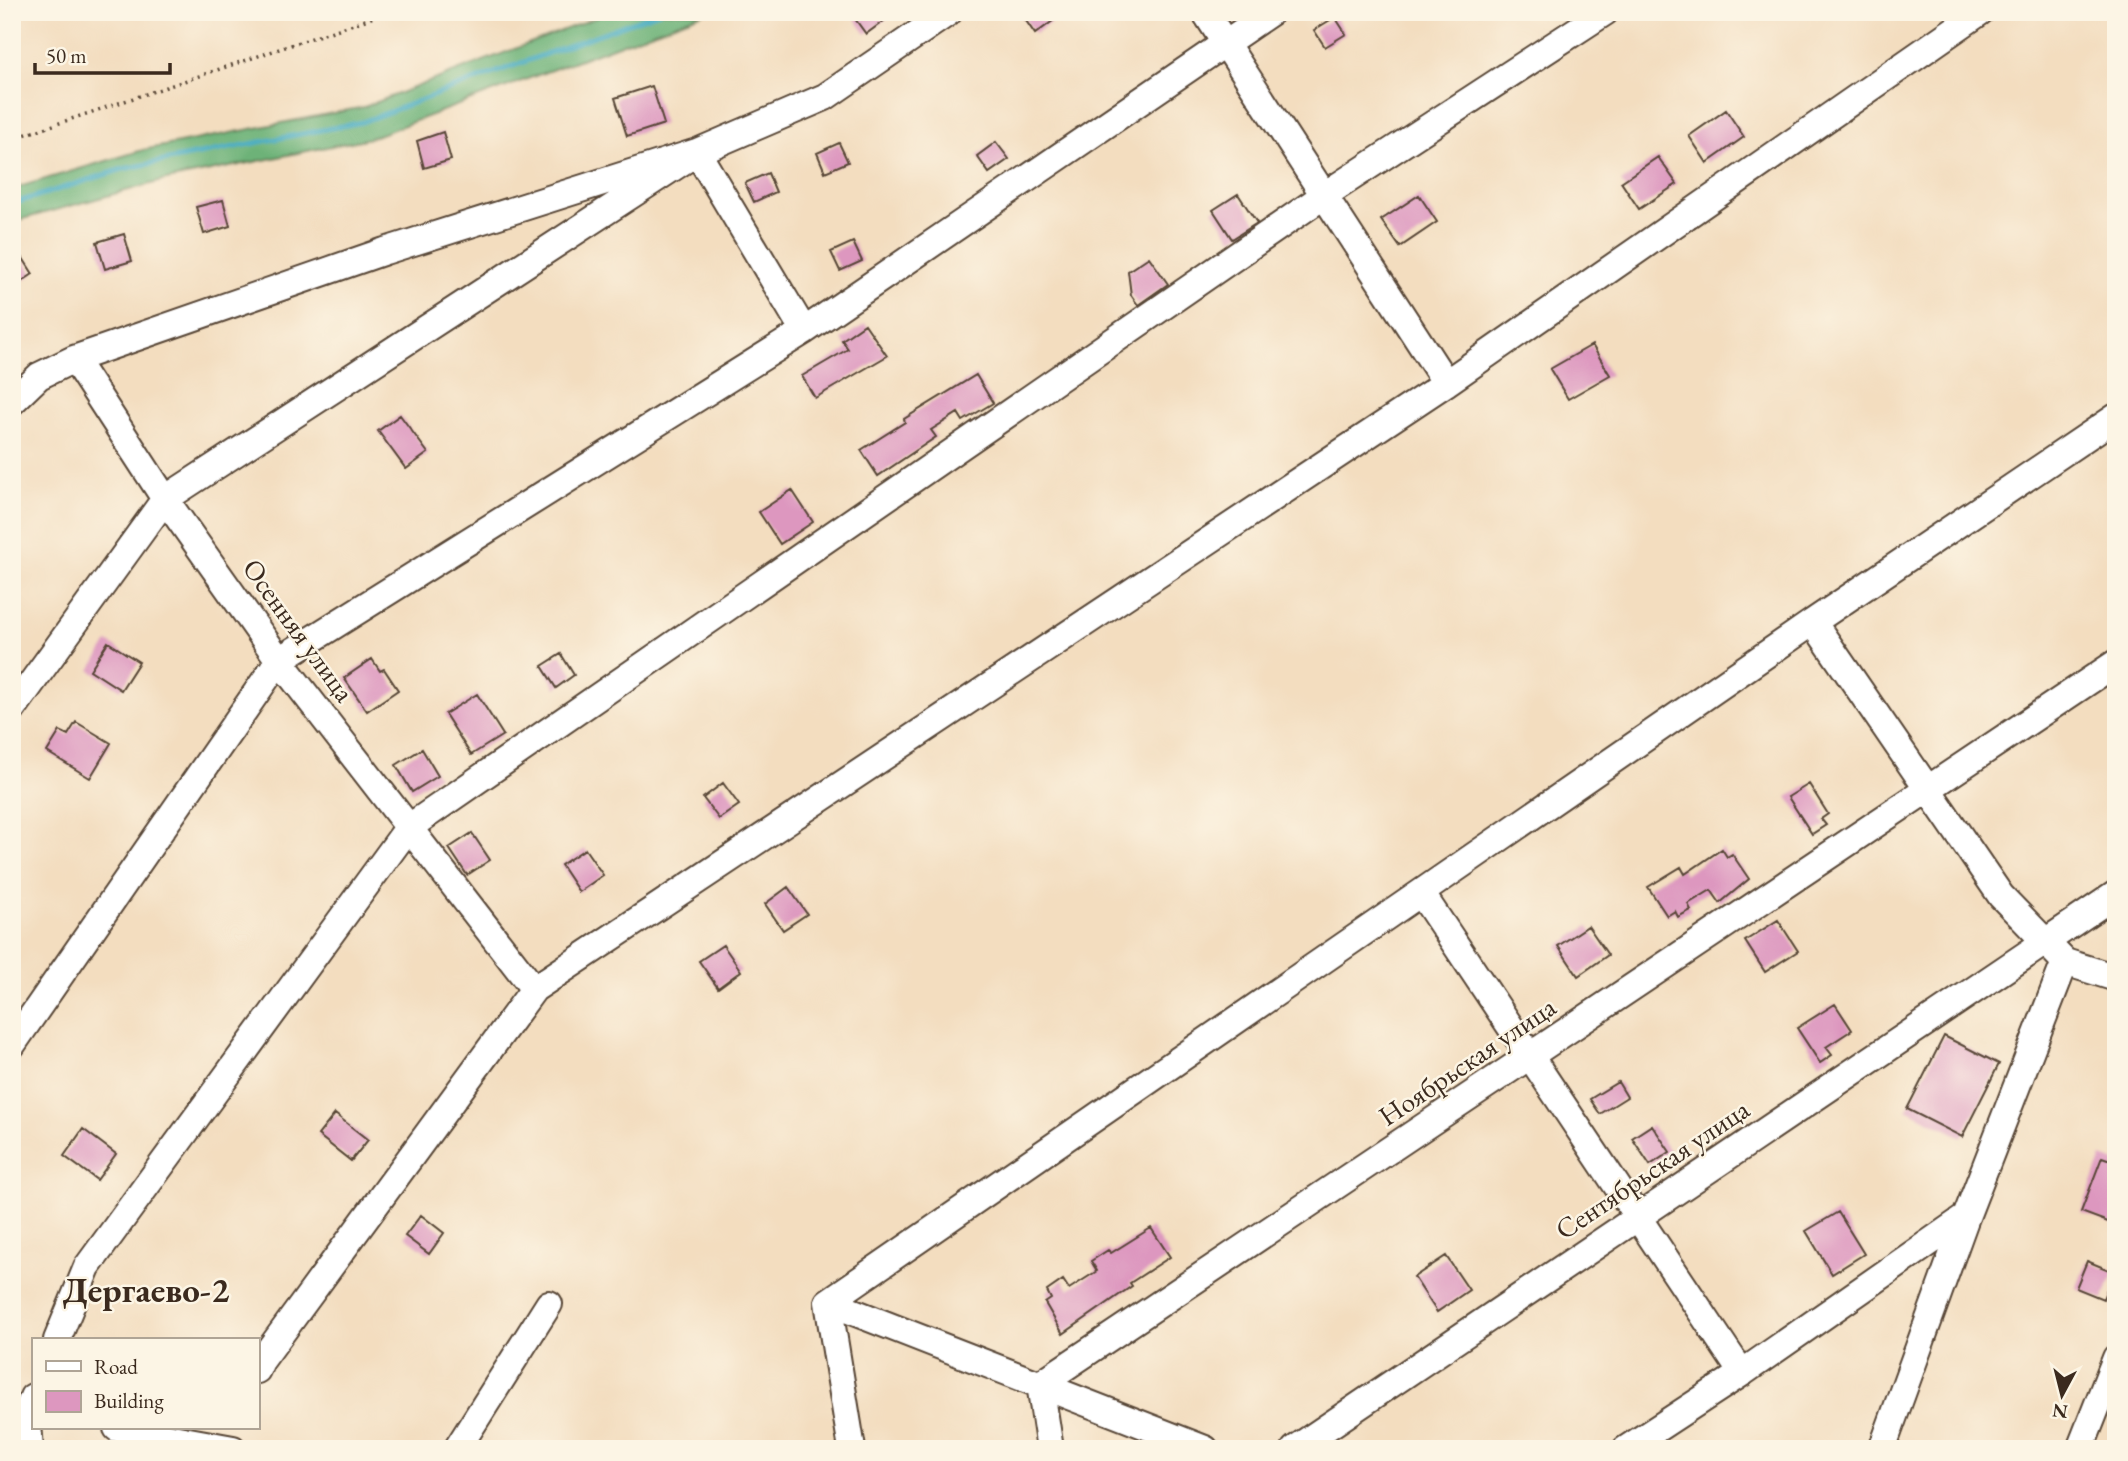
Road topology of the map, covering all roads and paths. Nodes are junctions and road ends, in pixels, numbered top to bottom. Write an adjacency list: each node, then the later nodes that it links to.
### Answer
1 (389, 12): 8 (path)
2 (949, 12): 9 (street)
3 (1205, 12): 7 (street)
4 (1271, 12): 7 (street)
5 (1605, 12): 10 (street)
6 (1980, 12): 13 (street)
7 (1225, 42): 10 (street); 11 (street)
8 (12, 139)
9 (697, 152): 11 (street); 12 (street); 16 (street)
10 (1326, 194): 13 (street); 22 (street)
11 (804, 331): 18 (street)
12 (74, 359): 14 (street); 16 (street, Осенняя улица)
13 (1446, 383): 28 (street)
14 (12, 402)
15 (2116, 417): 17 (street)
16 (165, 499): 18 (street, Осенняя улица); 20 (street)
17 (1813, 622): 21 (street); 23 (street)
18 (279, 660): 22 (street, Осенняя улица); 29 (street)
19 (2116, 663): 21 (street, Ноябрьская улица)
20 (12, 710)
21 (1929, 791): 25 (street); 30 (street, Ноябрьская улица)
22 (408, 828): 28 (street, Осенняя улица); 35 (street)
23 (1421, 893): 30 (street); 33 (street)
24 (2116, 894): 25 (street, Сентябрьская улица)
25 (2045, 940): 26 (street); 31 (street, Сентябрьская улица)
26 (2066, 962): 27 (street); 32 (street)
27 (2116, 978)
28 (534, 989): 37 (street)
29 (12, 1045)
30 (1531, 1057): 31 (street); 39 (street, Ноябрьская улица)
31 (1638, 1216): 38 (street); 48 (street, Сентябрьская улица)
32 (1966, 1217): 38 (street); 50 (street)
33 (828, 1302): 39 (street); 45 (street)
34 (549, 1304): 44 (street)
35 (58, 1338)
36 (2116, 1358): 51 (street)
37 (259, 1366)
38 (1742, 1373): 49 (street)
39 (1040, 1384): 46 (street); 47 (street)
40 (26, 1408): 43 (street)
41 (132, 1430): 42 (street)
42 (232, 1443)
43 (30, 1449)
44 (457, 1449)
45 (852, 1449)
46 (1050, 1449)
47 (1205, 1449)
48 (1295, 1449)
49 (1626, 1449)
50 (1882, 1449)
51 (2080, 1449)

